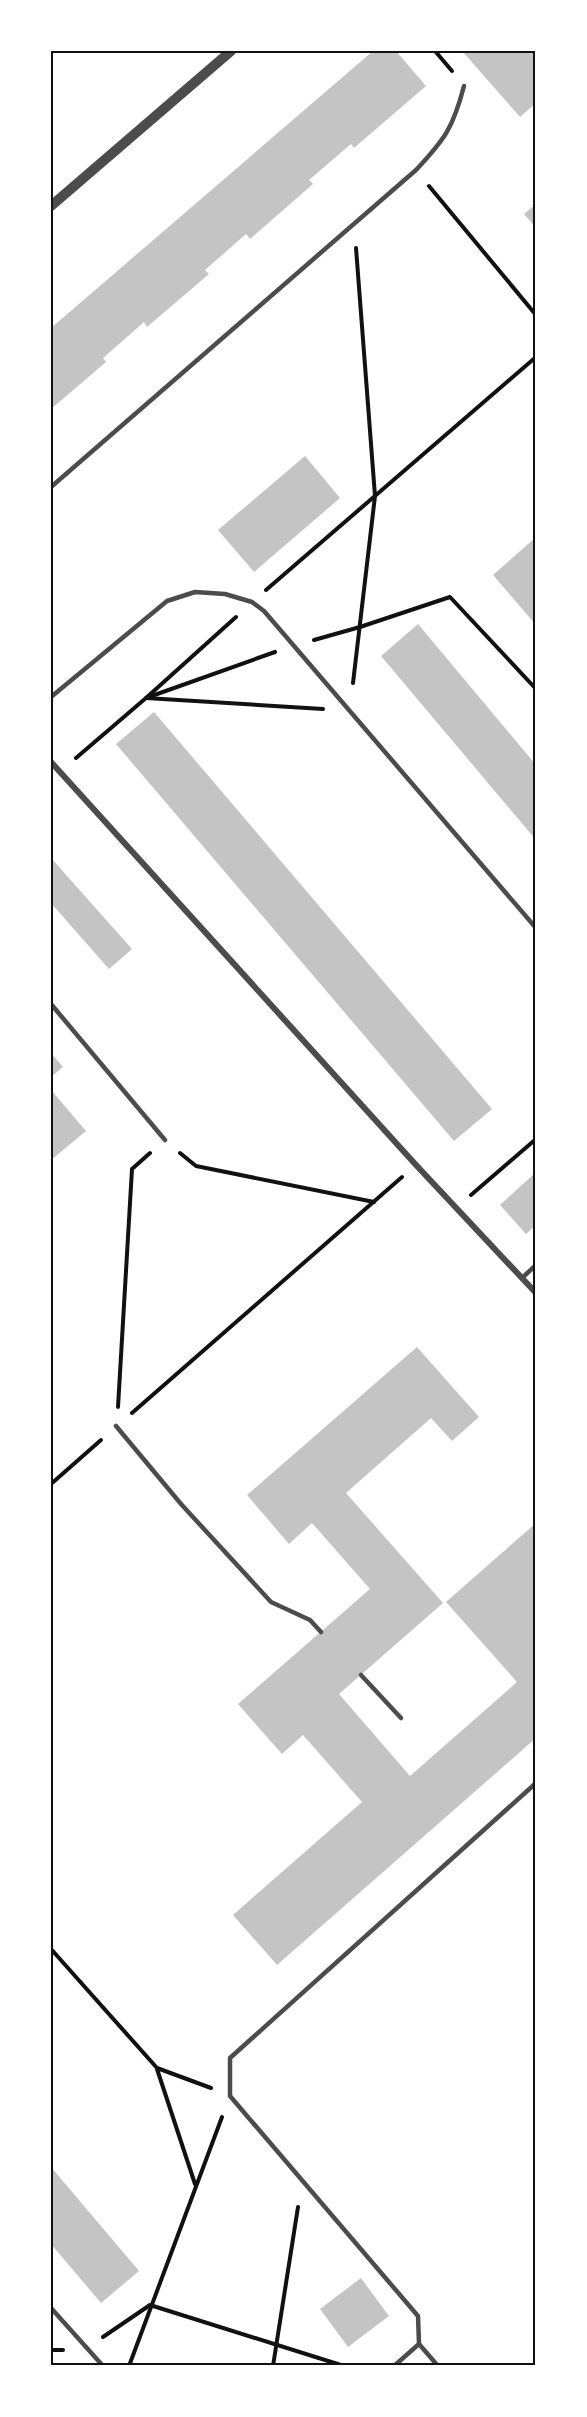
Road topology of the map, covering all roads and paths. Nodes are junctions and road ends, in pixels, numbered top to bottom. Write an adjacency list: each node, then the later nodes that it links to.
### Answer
1 (231, 51): 5 (street)
2 (435, 51): 3 (path)
3 (464, 86): 4 (lane)
4 (416, 170): 6 (lane); 7 (path)
5 (51, 206)
6 (354, 224): 9 (lane); 10 (path)
7 (536, 315)
8 (536, 357): 10 (path)
9 (51, 487)
10 (375, 496): 11 (path); 12 (path)
11 (252, 602): 13 (lane); 15 (lane); 16 (path)
12 (360, 627): 13 (path); 14 (path); 17 (path)
13 (294, 645): 16 (path); 17 (lane)
14 (536, 689)
15 (51, 696)
16 (146, 698): 17 (path); 19 (path)
17 (350, 711): 20 (lane)
18 (51, 762): 19 (street)
19 (60, 772): 24 (street)
20 (536, 928)
21 (51, 1004): 23 (lane)
22 (536, 1138): 26 (path)
23 (165, 1140): 25 (path); 30 (path)
24 (416, 1165): 25 (path); 26 (street)
25 (374, 1202): 30 (path)
26 (457, 1206): 28 (street)
27 (536, 1265): 28 (lane)
28 (522, 1278): 29 (street)
29 (536, 1293)
30 (116, 1426): 31 (path); 32 (lane)
31 (51, 1484)
32 (321, 1632)
33 (361, 1675): 34 (lane)
34 (401, 1718)
35 (536, 1783): 38 (lane)
36 (51, 1948): 37 (path)
37 (157, 2068): 38 (path); 40 (path)
38 (230, 2096): 39 (lane); 40 (path)
39 (302, 2179): 43 (lane); 44 (path)
40 (195, 2185): 41 (path)
41 (150, 2305): 44 (path); 46 (path)
42 (51, 2308): 45 (lane)
43 (419, 2344): 49 (lane); 50 (lane)
44 (277, 2345): 47 (path); 48 (path)
45 (103, 2366)
46 (129, 2366)
47 (273, 2366)
48 (344, 2366)
49 (394, 2366)
50 (438, 2366)

